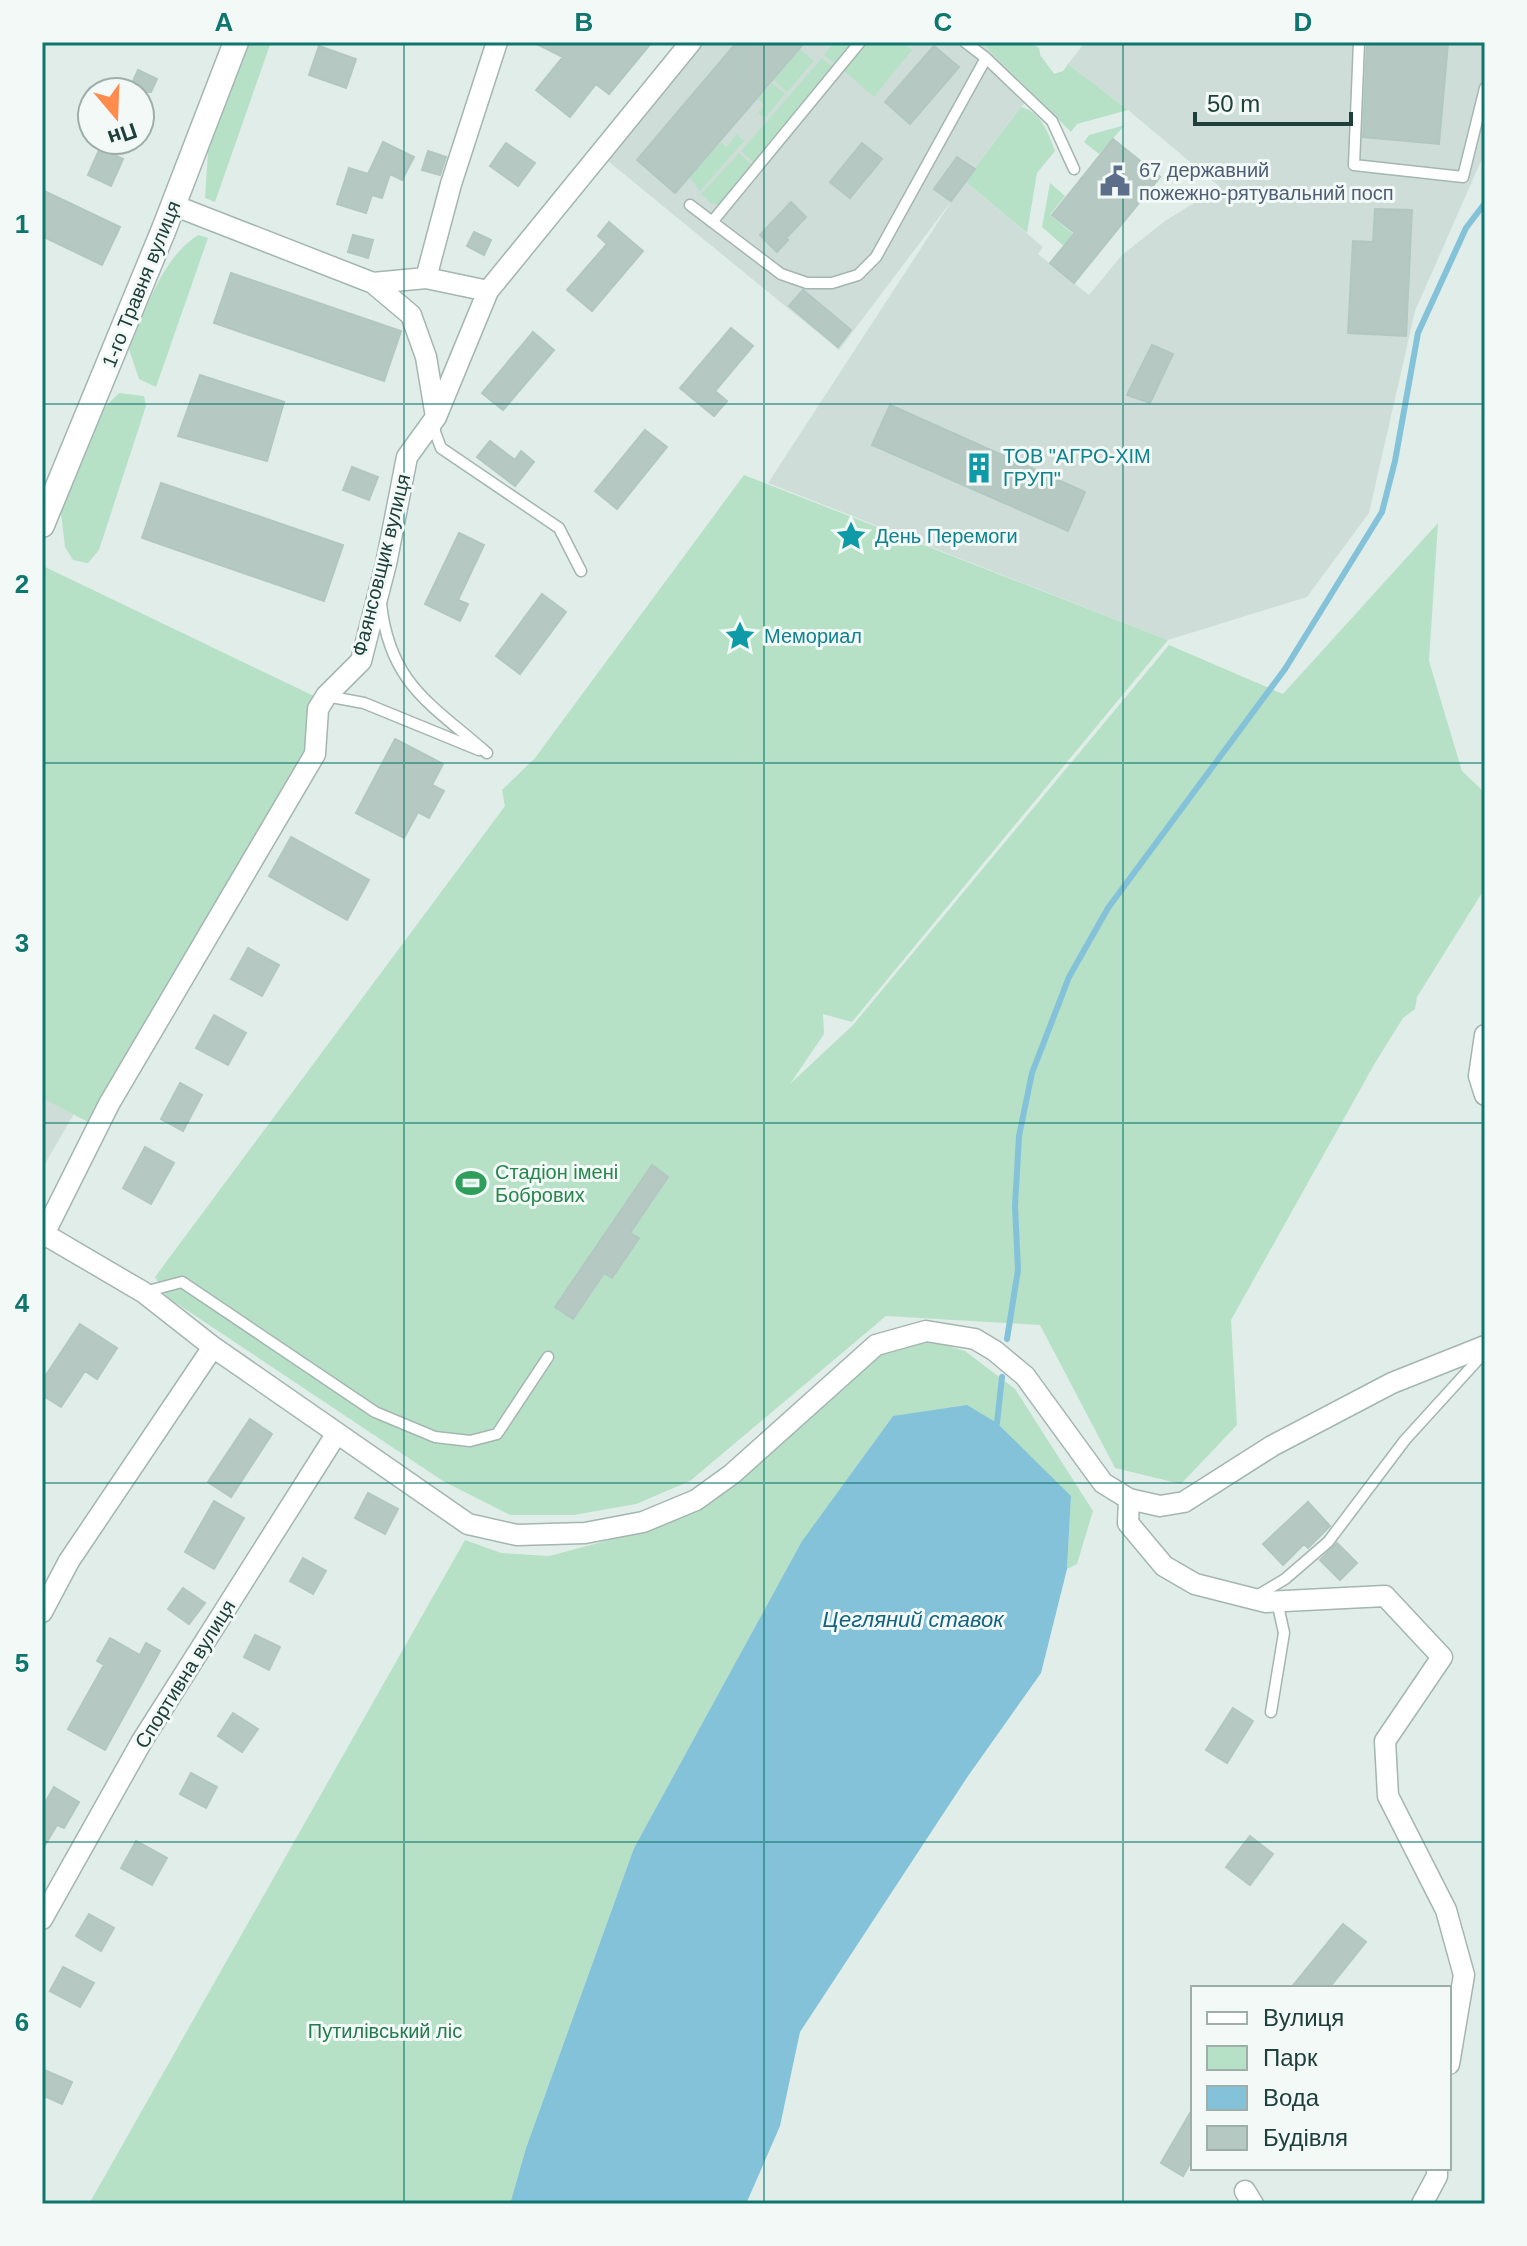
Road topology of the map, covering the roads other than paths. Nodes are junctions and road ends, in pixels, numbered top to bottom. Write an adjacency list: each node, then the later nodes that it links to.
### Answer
1 (236, 42): 10 (street, 1-го Травня вулиця)
2 (497, 42): 13 (street)
3 (691, 42): 15 (street, Фаянсовщик вулиця)
4 (860, 42): 12 (lane)
5 (965, 42): 7 (lane)
6 (1359, 42): 8 (lane)
7 (986, 58): 9 (lane); 12 (lane)
8 (1485, 88)
9 (1074, 169)
10 (173, 205): 14 (street); 17 (street, 1-го Травня вулиця)
11 (690, 205): 12 (lane)
12 (712, 222)
13 (426, 278): 14 (street); 15 (street)
14 (373, 283): 16 (street)
15 (488, 291): 16 (street, Фаянсовщик вулиця)
16 (436, 417): 18 (street, Фаянсовщик вулиця); 19 (lane)
17 (42, 525)
18 (386, 564): 20 (street, Фаянсовщик вулиця); 20 (lane)
19 (581, 571)
20 (326, 696): 23 (street)
21 (1485, 1035): 22 (street)
22 (1485, 1095)
23 (43, 1236): 24 (street)
24 (143, 1292): 25 (street); 27 (lane)
25 (213, 1347): 28 (street); 32 (street)
26 (1485, 1349): 29 (street); 30 (lane)
27 (548, 1357)
28 (337, 1433): 29 (street); 34 (street, Спортивна вулиця)
29 (1129, 1499): 30 (street)
30 (1251, 1599): 31 (street)
31 (1277, 1601): 33 (lane); 35 (street)
32 (42, 1612)
33 (1271, 1712)
34 (42, 1919)
35 (1451, 2052)
36 (1437, 2170): 37 (street)
37 (1422, 2204)

